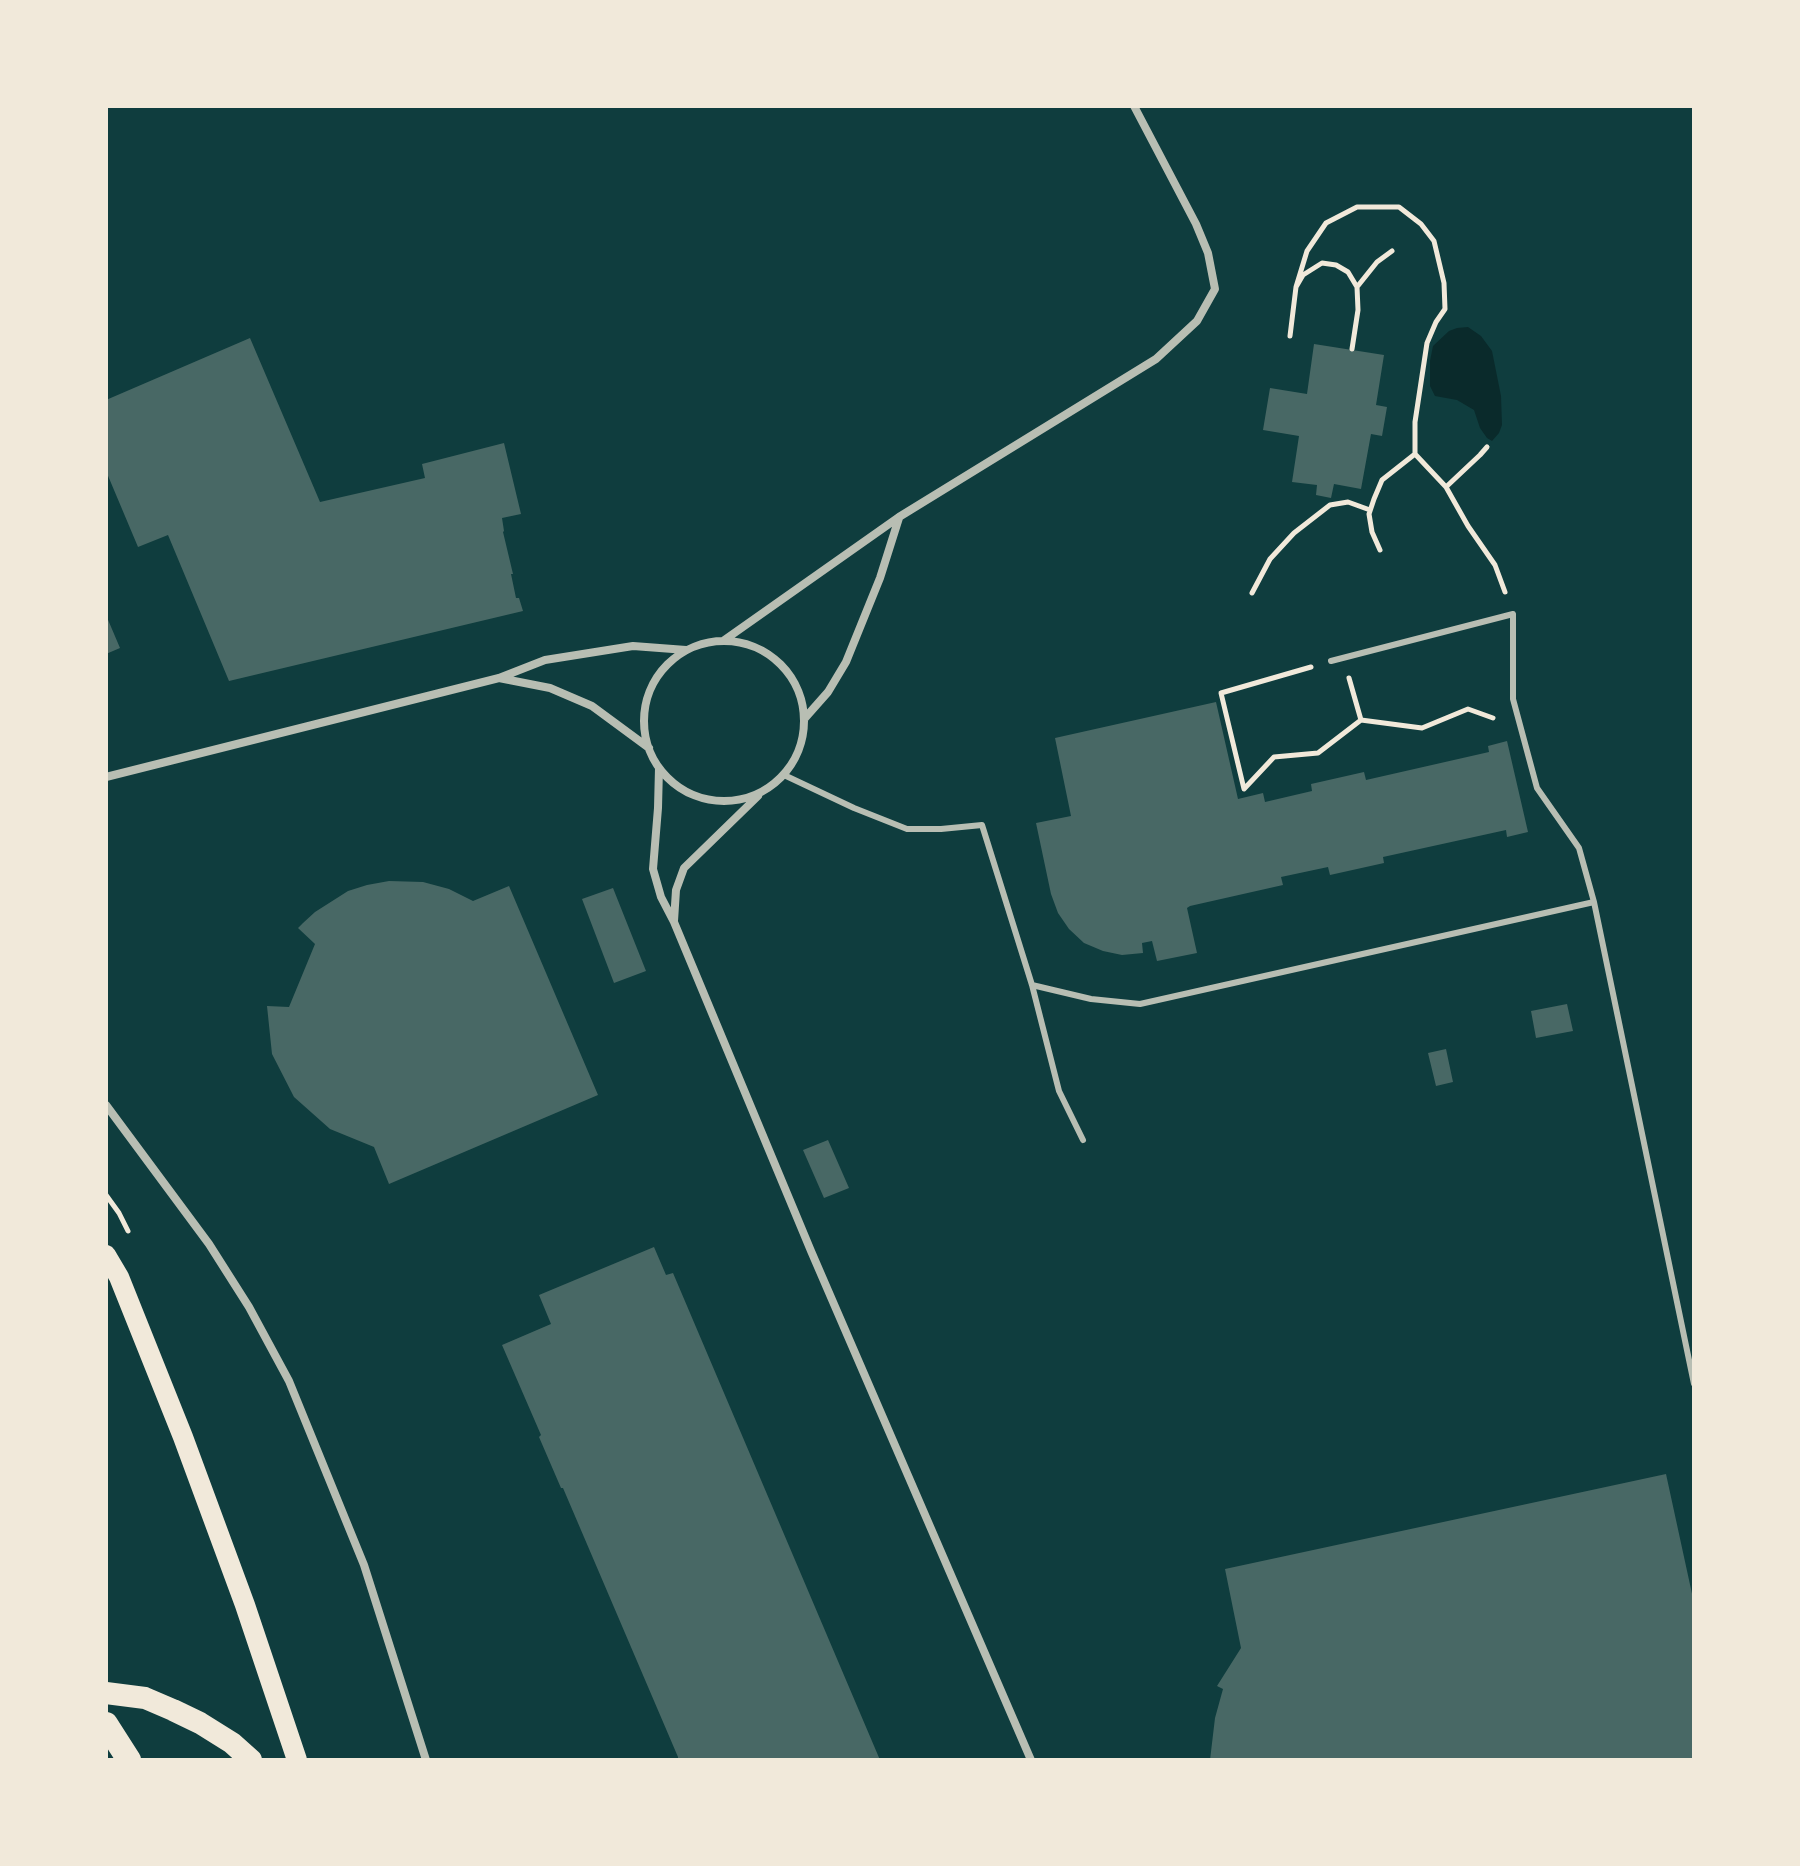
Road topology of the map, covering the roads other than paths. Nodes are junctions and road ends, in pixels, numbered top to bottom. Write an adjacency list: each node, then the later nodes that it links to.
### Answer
1 (1134, 106): 2 (street)
2 (899, 517): 3 (street); 7 (street)
3 (723, 641): 4 (street); 7 (street)
4 (686, 650): 6 (street); 8 (street)
5 (1331, 661): 13 (lane)
6 (499, 678): 8 (street); 11 (street)
7 (805, 718): 10 (street)
8 (649, 748): 9 (street)
9 (659, 768): 12 (street); 14 (street)
10 (784, 775): 12 (street); 15 (lane)
11 (106, 777)
12 (762, 792): 14 (street)
13 (1594, 902): 15 (lane); 19 (lane)
14 (674, 922): 26 (street)
15 (1032, 985): 17 (lane)
16 (106, 1105): 25 (street)
17 (1083, 1140)
18 (106, 1255): 24 (main road)
19 (1694, 1384)
20 (106, 1693): 23 (highway)
21 (106, 1724): 22 (highway)
22 (129, 1760)
23 (251, 1760)
24 (297, 1760)
25 (426, 1760)
26 (1031, 1760)

